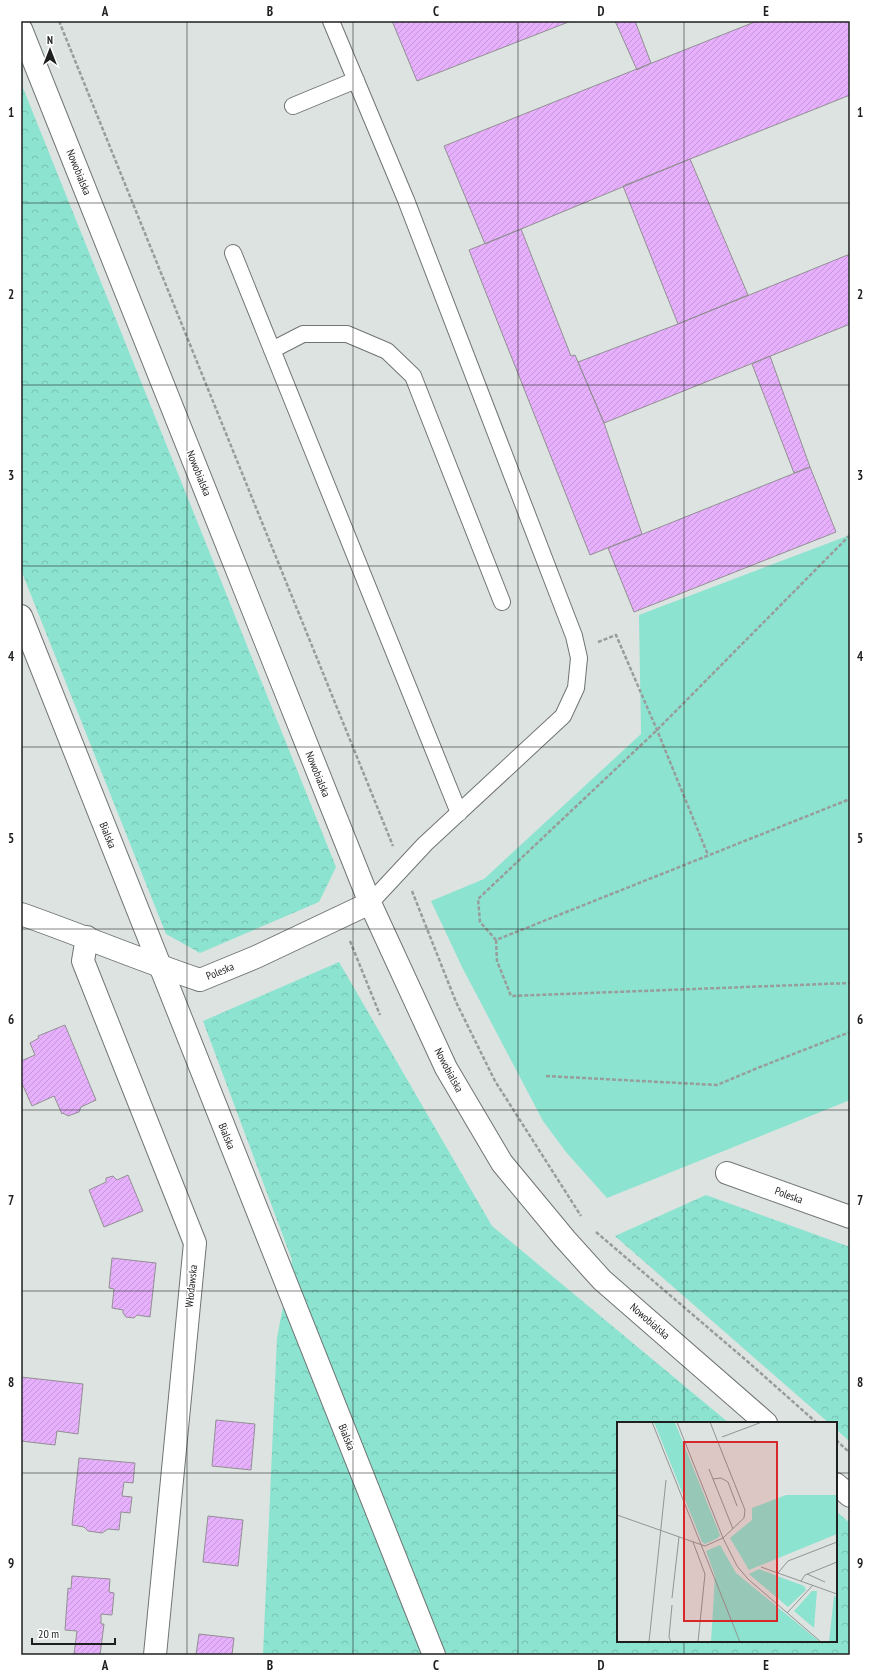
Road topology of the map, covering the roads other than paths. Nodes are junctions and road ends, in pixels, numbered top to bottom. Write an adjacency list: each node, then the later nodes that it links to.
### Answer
1 (331, 21): 3 (lane)
2 (21, 28): 10 (street, Nowobialska)
3 (356, 80): 4 (lane); 9 (lane)
4 (293, 106)
5 (233, 253): 6 (lane)
6 (272, 350): 7 (lane); 9 (lane)
7 (502, 602)
8 (21, 616): 13 (street, Bialska)
9 (459, 813): 10 (lane)
10 (370, 903): 13 (street, Poleska); 16 (street, Nowobialska)
11 (21, 914): 12 (street, Poleska)
12 (87, 937): 13 (street, Poleska); 19 (street, Włodawska)
13 (160, 966): 20 (street, Bialska)
14 (727, 1173): 15 (street, Poleska)
15 (850, 1216)
16 (765, 1422)
17 (837, 1485): 18 (street)
18 (850, 1496)
19 (155, 1655)
20 (434, 1655)

